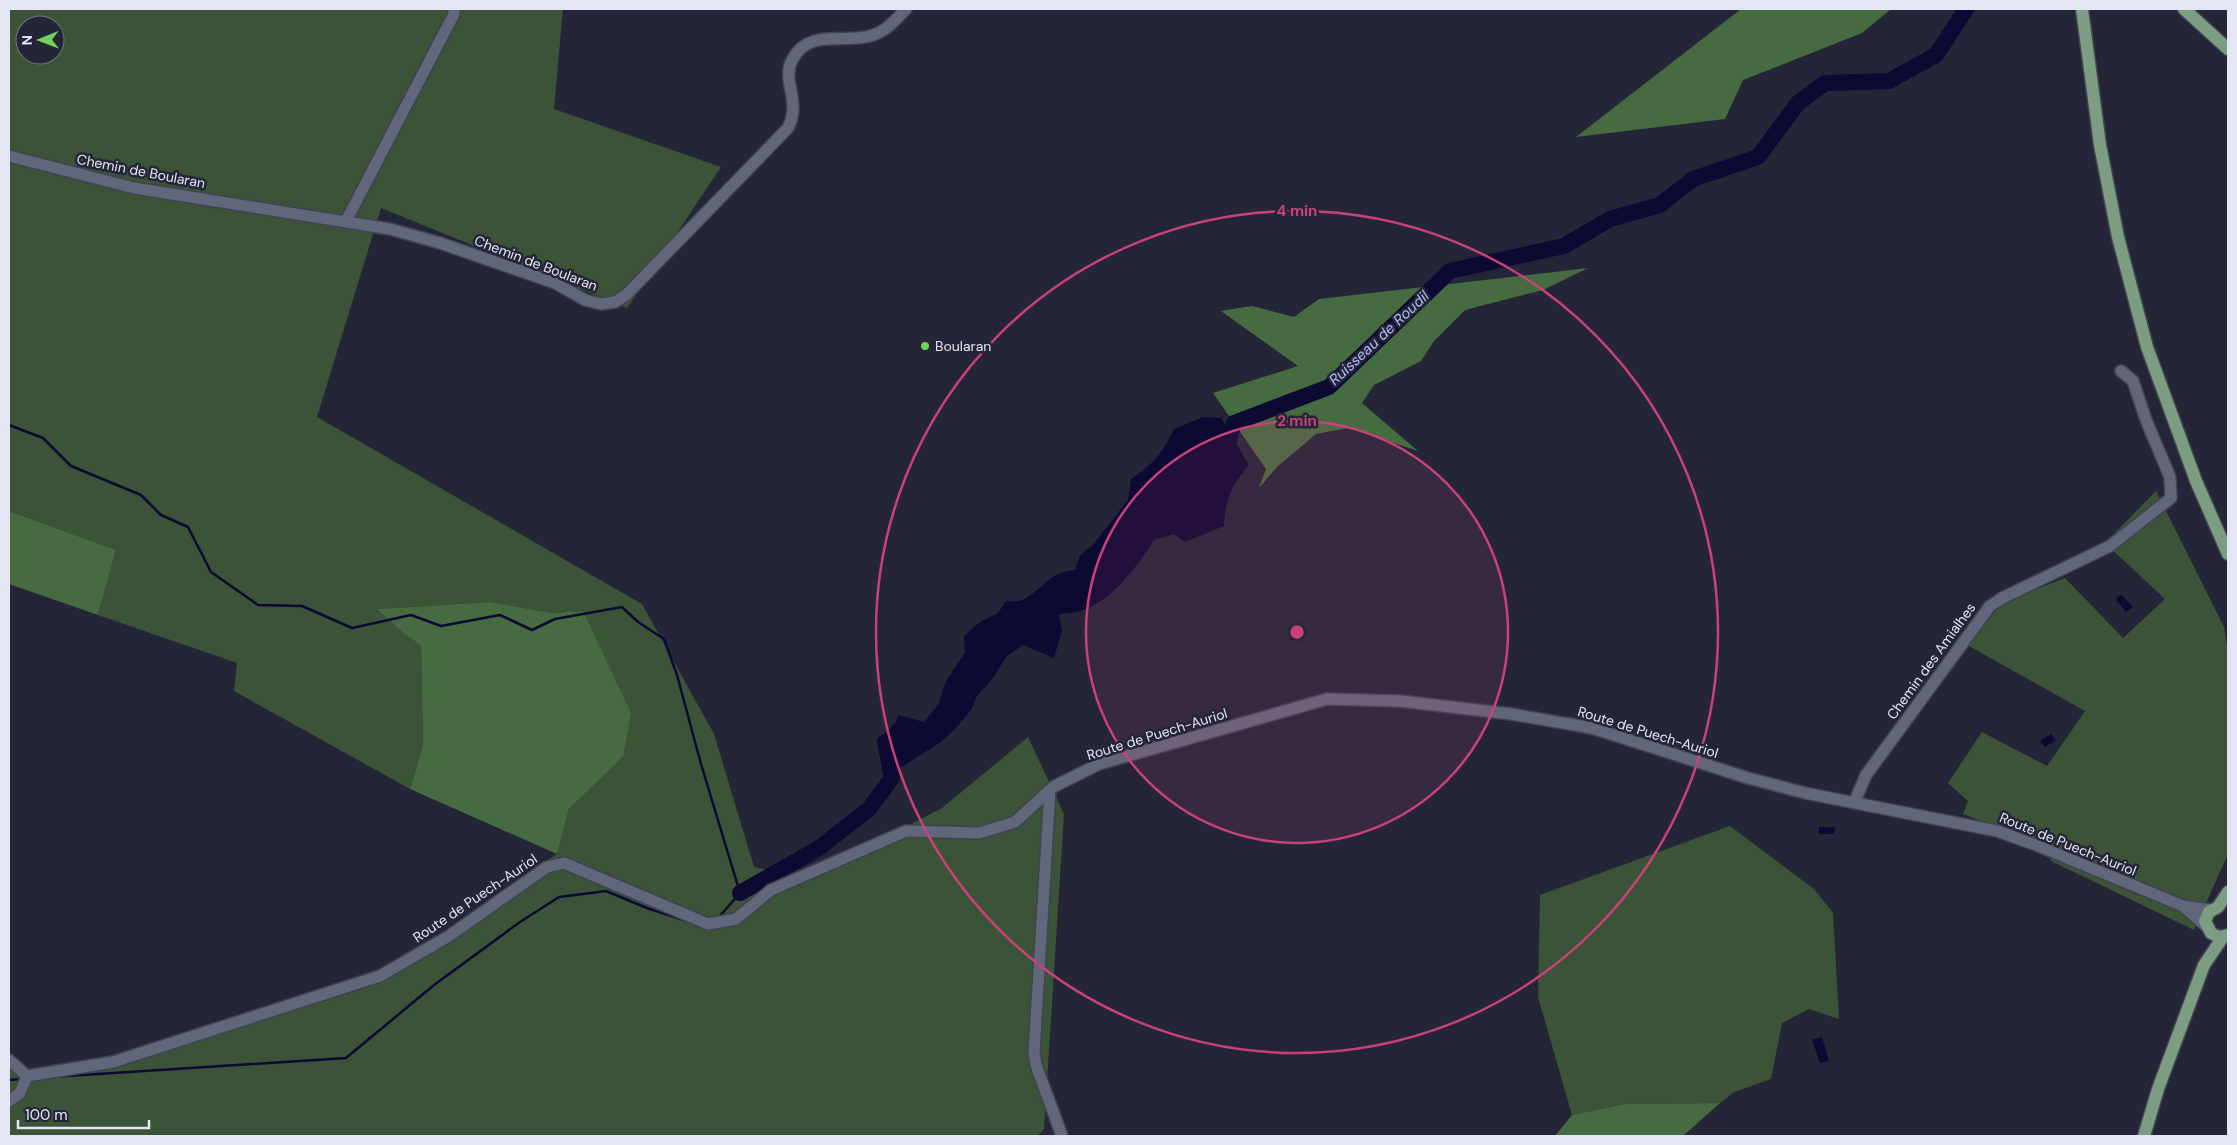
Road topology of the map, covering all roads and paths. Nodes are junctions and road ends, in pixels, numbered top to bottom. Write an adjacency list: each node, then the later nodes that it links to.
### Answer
1 (454, 9): 7 (street)
2 (906, 9): 7 (street, Chemin de Boularan)
3 (2084, 9): 9 (main road)
4 (2184, 9): 5 (main road)
5 (2228, 49)
6 (9, 156): 7 (street, Chemin de Boularan)
7 (346, 221)
8 (2121, 370): 11 (street, Chemin des Amialhes)
9 (2228, 554)
10 (1050, 790): 11 (street, Route de Puech-Auriol); 19 (street, Route de Puech-Auriol); 21 (street)
11 (1854, 803): 13 (street, Route de Puech-Auriol)
12 (2228, 892): 14 (main road)
13 (2183, 906): 14 (street); 15 (street)
14 (2219, 909): 15 (main road)
15 (2207, 928): 16 (main road); 17 (main road)
16 (2227, 935): 17 (main road)
17 (2204, 965): 22 (main road)
18 (9, 1060): 19 (street)
19 (27, 1076): 20 (street)
20 (9, 1100)
21 (1062, 1136)
22 (2144, 1136)

